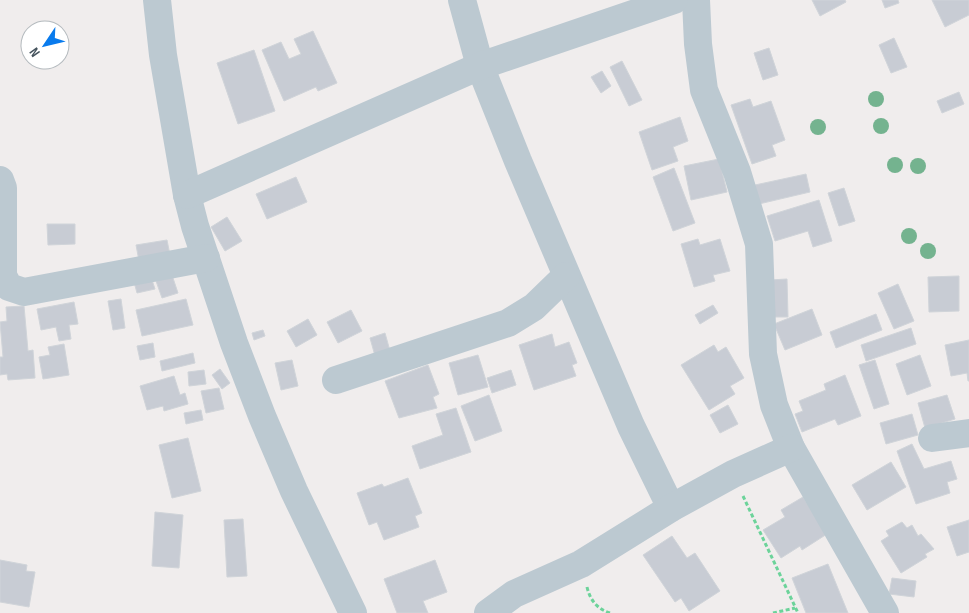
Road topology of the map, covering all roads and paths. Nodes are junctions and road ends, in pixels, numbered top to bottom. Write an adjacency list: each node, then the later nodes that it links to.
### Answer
1 (157, 0): 7 (street)
2 (462, 0): 5 (street)
3 (674, 0): 5 (street)
4 (696, 0): 13 (street)
5 (480, 66): 7 (street); 9 (street)
6 (0, 180): 8 (street)
7 (187, 195): 8 (street)
8 (206, 258): 18 (street)
9 (566, 276): 10 (street); 15 (street)
10 (336, 380)
11 (969, 433): 12 (street)
12 (932, 438)
13 (791, 448): 14 (street); 23 (street)
14 (733, 474): 15 (street); 17 (path)
15 (671, 508): 16 (street)
16 (581, 564): 19 (street); 20 (path)
17 (795, 608): 21 (path); 22 (path)
18 (353, 613)
19 (488, 613)
20 (610, 613)
21 (773, 613)
22 (798, 613)
23 (885, 613)

